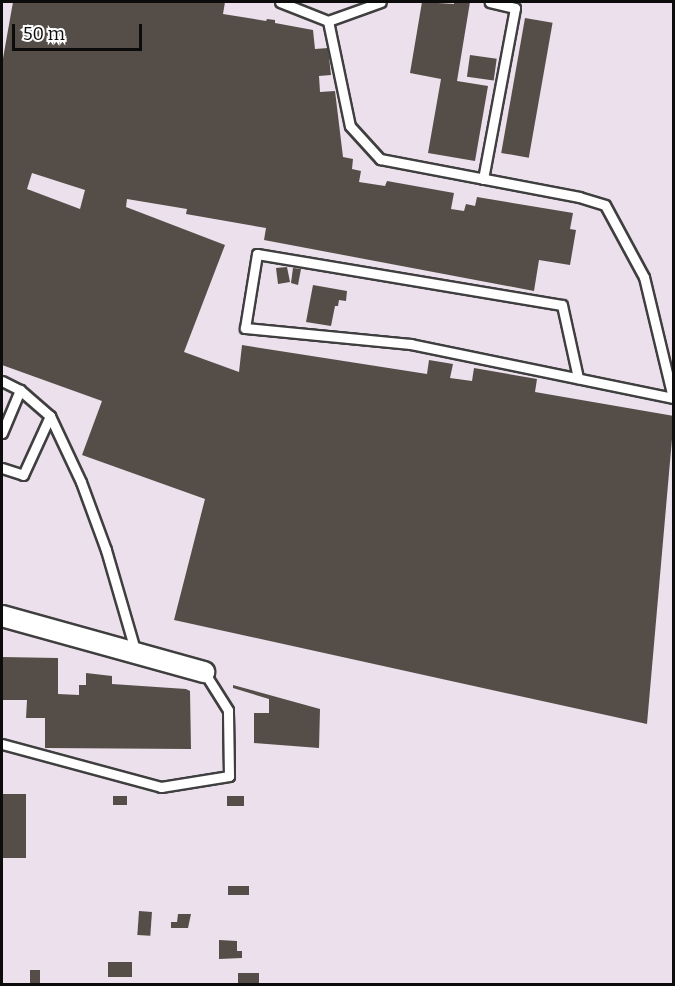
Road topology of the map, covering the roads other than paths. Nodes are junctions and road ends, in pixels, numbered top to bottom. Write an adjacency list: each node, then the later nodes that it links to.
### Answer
1 (280, 2): 4 (lane)
2 (381, 2): 4 (lane)
3 (490, 2): 5 (lane)
4 (328, 21): 5 (lane)
5 (483, 179): 6 (lane)
6 (578, 378): 6 (lane)
7 (2, 381): 8 (lane)
8 (20, 390): 9 (lane); 10 (lane)
9 (50, 416): 11 (lane); 13 (lane)
10 (2, 434)
11 (2, 468)
12 (2, 616): 13 (street)
13 (136, 653): 14 (street)
14 (204, 672): 15 (lane)
15 (2, 744)

